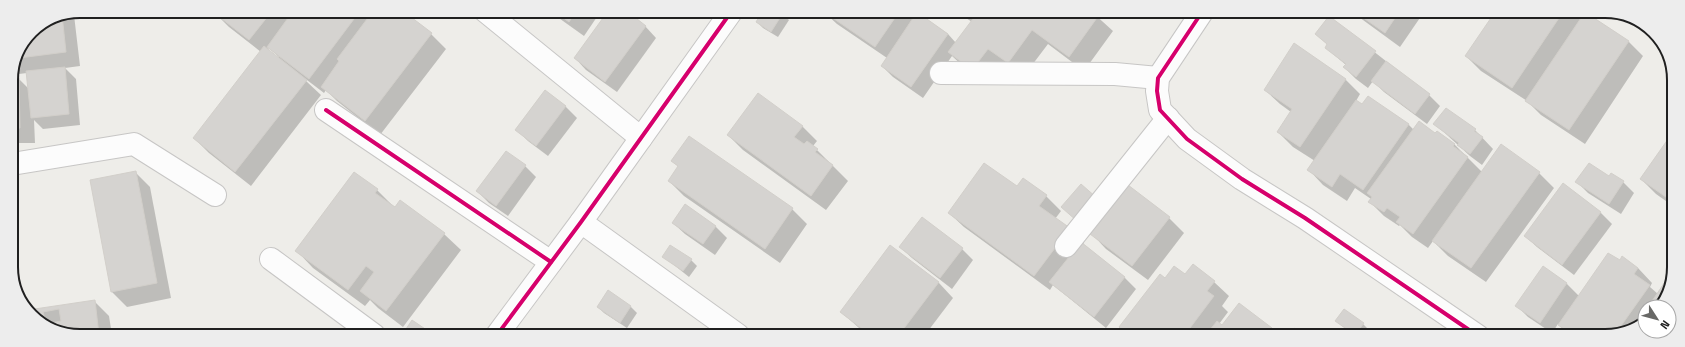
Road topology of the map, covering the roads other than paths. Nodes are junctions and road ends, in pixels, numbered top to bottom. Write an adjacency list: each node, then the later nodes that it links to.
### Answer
1 (494, 18): 8 (street)
2 (727, 18): 8 (street)
3 (1198, 18): 5 (street)
4 (941, 73): 5 (street)
5 (1158, 78): 7 (street)
6 (326, 110): 14 (street)
7 (1168, 118): 12 (street); 18 (street)
8 (641, 138): 11 (street)
9 (18, 163): 10 (street)
10 (215, 195)
11 (581, 222): 14 (street); 17 (street)
12 (1066, 246)
13 (271, 258): 15 (street)
14 (550, 262): 16 (street)
15 (366, 329)
16 (501, 329)
17 (730, 329)
18 (1465, 329)

